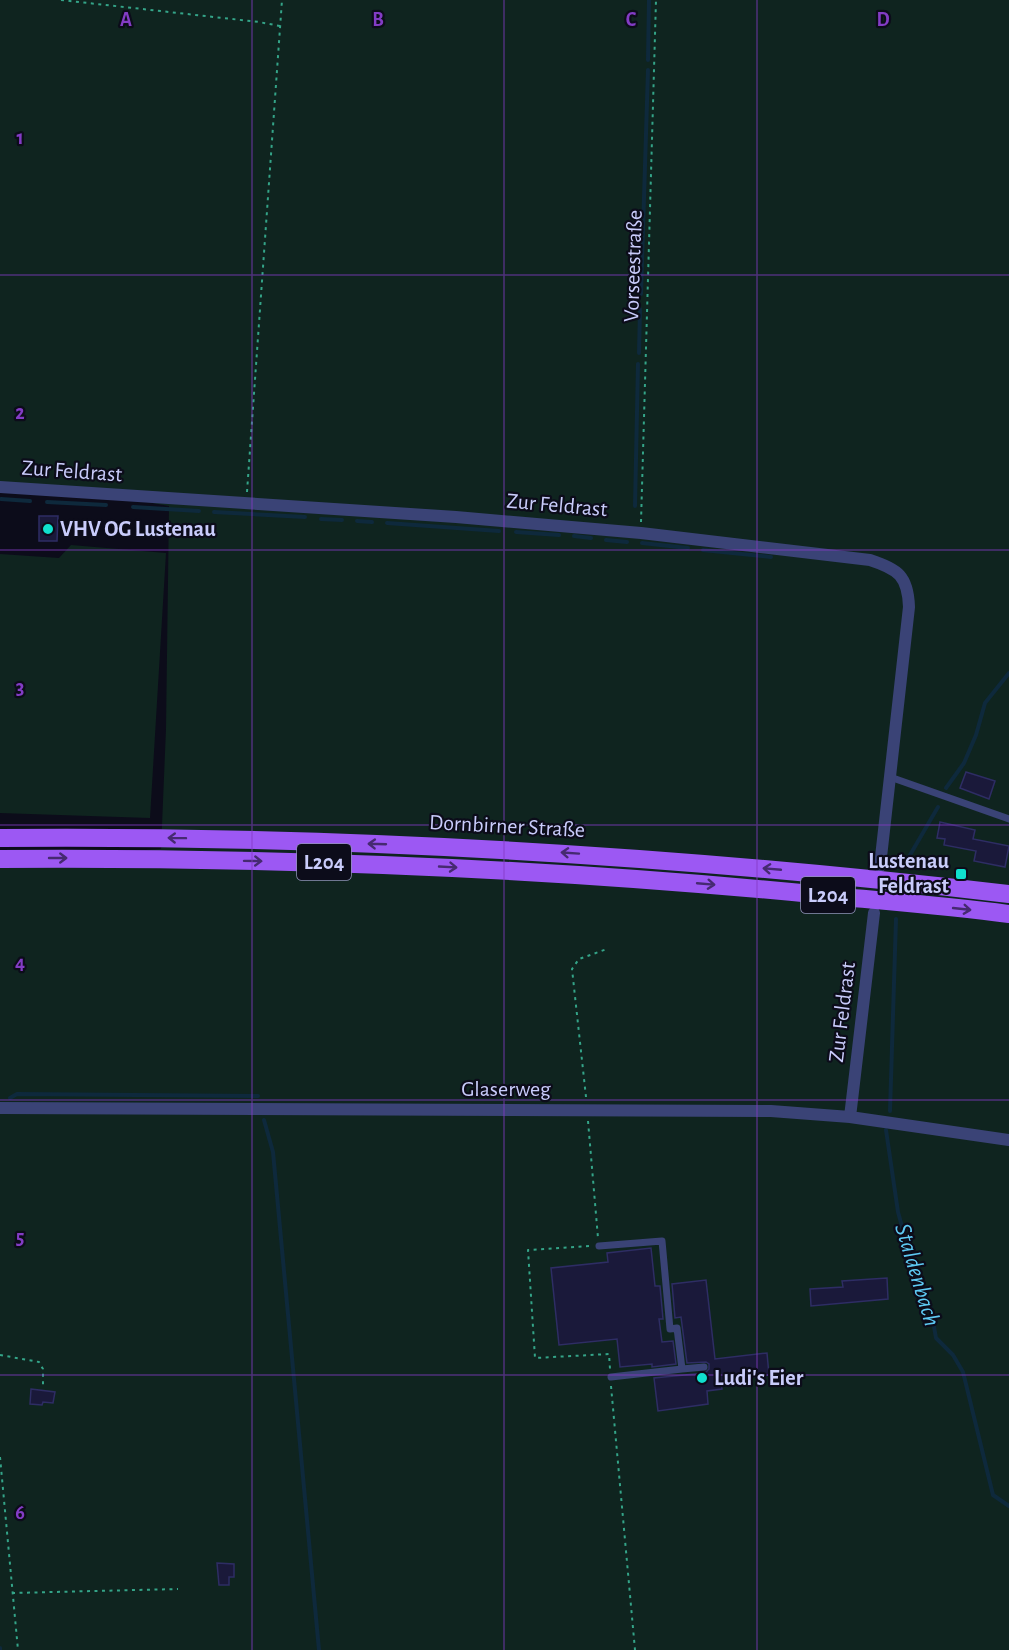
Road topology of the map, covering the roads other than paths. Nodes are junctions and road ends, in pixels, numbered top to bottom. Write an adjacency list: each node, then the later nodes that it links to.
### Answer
1 (0, 487): 2 (street, Zur Feldrast)
2 (890, 777): 3 (lane); 6 (street, Zur Feldrast)
3 (1009, 819)
4 (0, 838): 7 (main road, Dornbirner Straße / L204, one-way to 4)
5 (0, 859): 9 (main road, Dornbirner Straße / L204, one-way to 9)
6 (880, 866)
7 (1009, 894)
8 (874, 913): 11 (street, Zur Feldrast)
9 (1009, 914)
10 (0, 1108): 11 (street, Glaserweg)
11 (850, 1117): 12 (street, Glaserweg)
12 (1009, 1140)
13 (599, 1246): 15 (lane)
14 (705, 1367): 15 (lane)
15 (682, 1370): 16 (lane)
16 (611, 1377)

